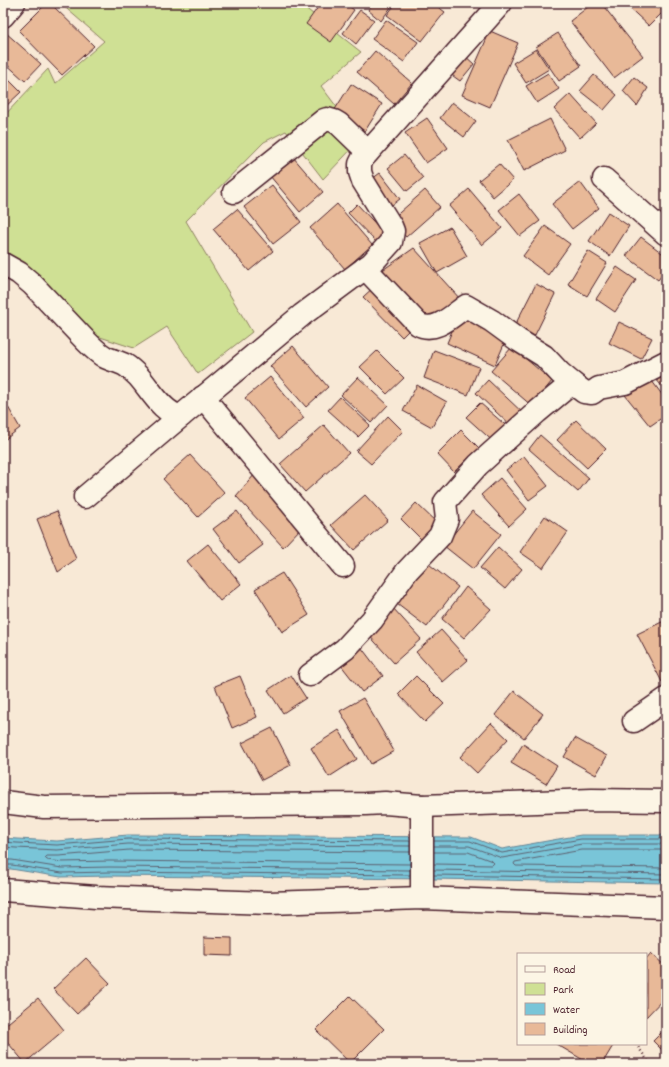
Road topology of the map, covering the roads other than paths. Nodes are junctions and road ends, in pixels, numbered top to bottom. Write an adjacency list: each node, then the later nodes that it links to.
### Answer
1 (14, 3): 3 (street)
2 (501, 3): 4 (street)
3 (3, 16)
4 (368, 152): 6 (street); 9 (street)
5 (604, 179): 7 (street)
6 (234, 192)
7 (666, 234)
8 (3, 264): 13 (street)
9 (364, 268): 11 (street); 12 (street)
10 (666, 362): 11 (street)
11 (572, 383): 16 (street)
12 (203, 397): 13 (street); 15 (street)
13 (181, 416): 14 (street)
14 (85, 497)
15 (343, 566)
16 (310, 675)
17 (666, 699): 18 (street)
18 (634, 721)
19 (3, 802): 21 (street)
20 (666, 802): 21 (street)
21 (422, 806): 23 (street)
22 (3, 890): 23 (street)
23 (422, 898): 24 (street)
24 (666, 907)

